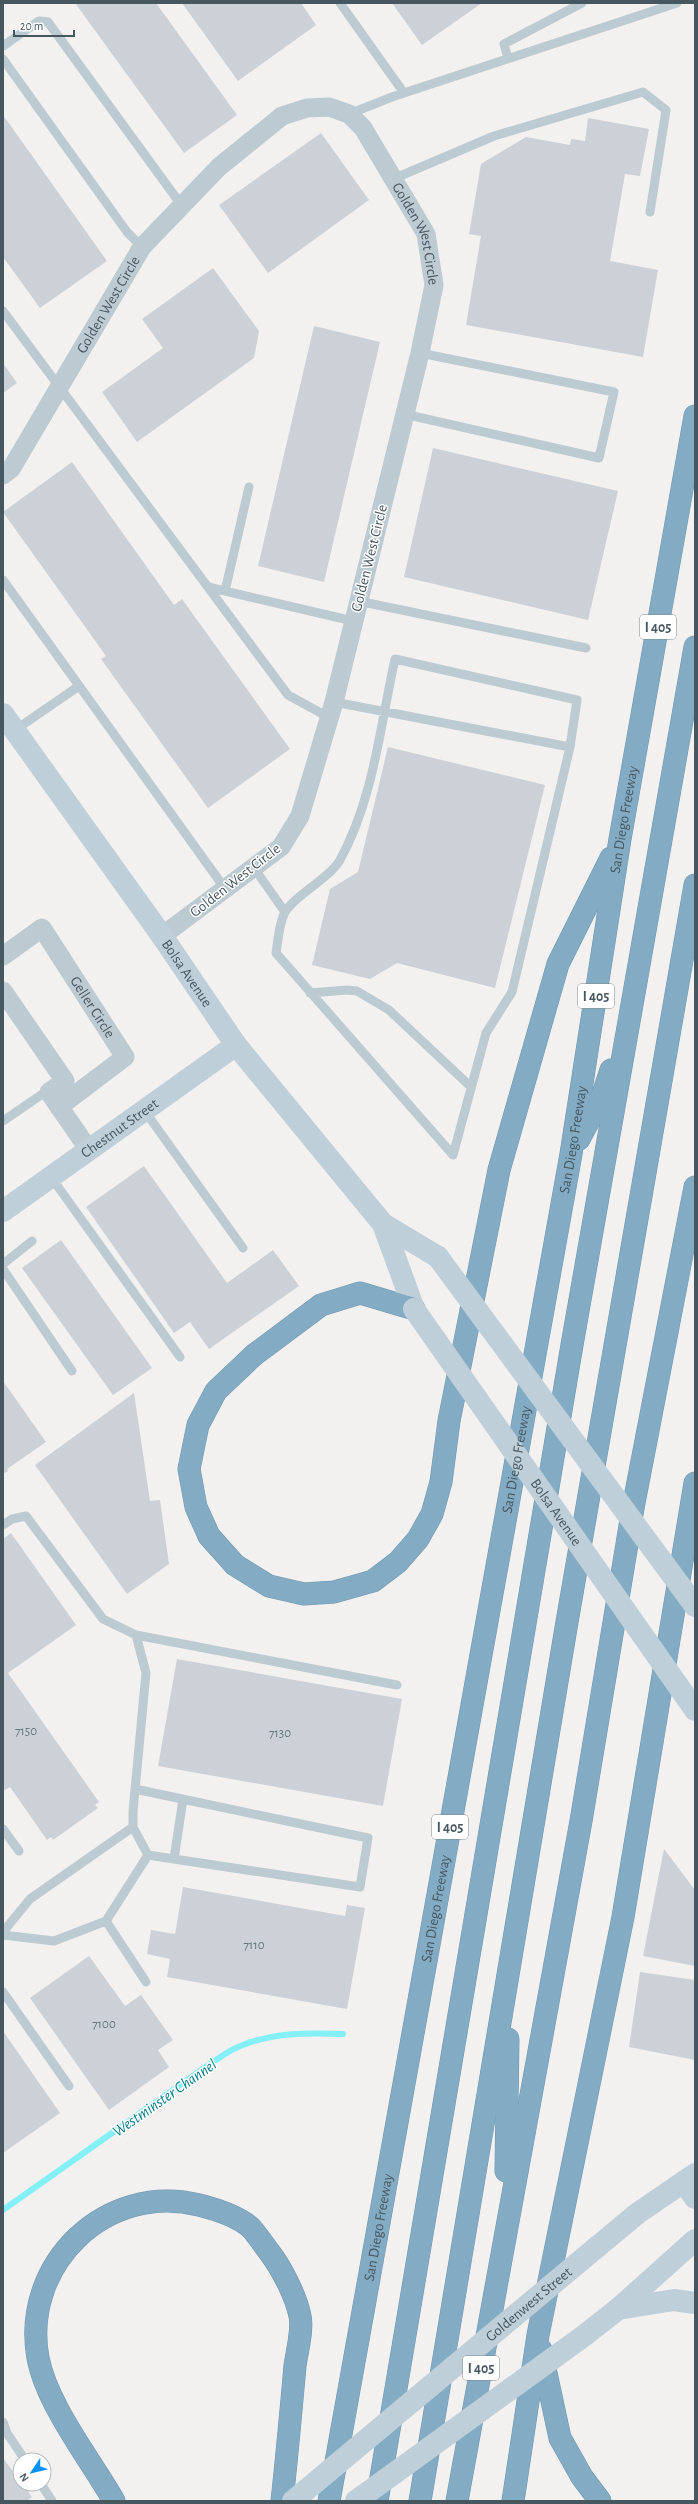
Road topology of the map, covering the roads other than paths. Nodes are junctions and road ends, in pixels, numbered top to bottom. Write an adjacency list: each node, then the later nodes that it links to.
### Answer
1 (340, 3): 7 (lane)
2 (582, 3): 5 (lane)
3 (677, 3): 5 (lane)
4 (3, 46): 10 (lane)
5 (508, 58): 7 (lane)
6 (3, 59): 12 (lane)
7 (404, 93): 8 (lane)
8 (349, 114): 9 (street, Golden West Circle); 10 (street, Golden West Circle)
9 (393, 179): 11 (lane); 14 (street, Golden West Circle)
10 (182, 206): 12 (street, Golden West Circle)
11 (650, 212)
12 (142, 247): 15 (street, Golden West Circle)
13 (3, 311): 15 (lane)
14 (420, 354): 16 (street, Golden West Circle); 16 (lane)
15 (59, 387): 18 (street, Golden West Circle); 21 (lane)
16 (404, 414): 23 (street, Golden West Circle)
17 (695, 416): 32 (highway, San Diego Freeway / I 405)
18 (3, 475)
19 (249, 487): 22 (lane)
20 (3, 580): 27 (lane)
21 (208, 587): 22 (lane); 28 (lane)
22 (225, 591): 24 (lane)
23 (358, 601): 24 (street, Golden West Circle); 26 (lane)
24 (354, 621): 28 (street, Golden West Circle)
25 (695, 647): 41 (highway)
26 (586, 648)
27 (79, 686): 30 (lane); 35 (lane)
28 (332, 710): 29 (lane); 33 (street, Golden West Circle)
29 (383, 711): 31 (lane); 31 (lane); 36 (lane)
30 (9, 722): 37 (main road, Bolsa Avenue)
31 (570, 747): 43 (lane)
32 (620, 839): 48 (highway, San Diego Freeway / I 405); 57 (highway)
33 (254, 868): 35 (street, Golden West Circle); 36 (lane)
34 (695, 884): 76 (highway)
35 (226, 890): 37 (street, Golden West Circle)
36 (285, 912): 40 (lane)
37 (162, 936): 42 (main road, Bolsa Avenue)
38 (3, 956): 44 (street, Geller Circle)
39 (3, 991): 44 (street)
40 (310, 993): 43 (lane); 43 (lane)
41 (635, 996): 48 (highway); 95 (highway)
42 (236, 1045): 45 (main road, Chestnut Street); 52 (main road, Bolsa Avenue)
43 (470, 1086)
44 (54, 1099): 46 (lane); 47 (street)
45 (144, 1110): 47 (main road, Chestnut Street); 54 (lane)
46 (3, 1121)
47 (89, 1150): 49 (main road, Chestnut Street)
48 (571, 1154): 93 (highway, San Diego Freeway / I 405)
49 (51, 1177): 51 (main road, Chestnut Street); 58 (lane)
50 (695, 1187): 81 (highway, I 405)
51 (3, 1210)
52 (383, 1224): 57 (main road, Bolsa Avenue); 63 (main road, Bolsa Avenue, bridge)
53 (32, 1241): 55 (lane)
54 (244, 1248)
55 (3, 1264)
56 (3, 1269): 59 (lane)
57 (414, 1309): 66 (main road, Bolsa Avenue, bridge)
58 (180, 1357)
59 (72, 1371)
60 (695, 1483): 62 (highway)
61 (3, 1525): 64 (lane)
62 (691, 1529): 85 (highway)
63 (695, 1606)
64 (136, 1635): 65 (lane); 67 (lane)
65 (397, 1685)
66 (695, 1710)
67 (135, 1789): 68 (lane); 69 (lane)
68 (183, 1800): 73 (lane); 73 (lane)
69 (134, 1827): 72 (lane); 75 (lane)
70 (3, 1829): 71 (lane)
71 (19, 1851)
72 (148, 1855): 73 (lane); 74 (lane)
73 (174, 1859)
74 (106, 1921): 75 (lane); 77 (lane)
75 (3, 1933)
76 (510, 1967): 81 (highway); 96 (highway)
77 (146, 1982)
78 (3, 1992): 79 (lane)
79 (69, 2086)
80 (691, 2185): 92 (main road, Goldenwest Street, bridge)
81 (505, 2236): 97 (highway, I 405)
82 (695, 2240): 84 (main road)
83 (695, 2303): 84 (main road)
84 (618, 2309): 94 (main road, bridge)
85 (538, 2335): 98 (highway); 99 (highway)
86 (3, 2422): 87 (lane)
87 (20, 2452)
88 (46, 2492): 89 (lane)
89 (52, 2501)
90 (114, 2501): 91 (highway)
91 (282, 2501)
92 (293, 2501)
93 (329, 2501)
94 (356, 2501)
95 (377, 2501)
96 (420, 2501)
97 (457, 2501)
98 (513, 2501)
99 (600, 2501)

